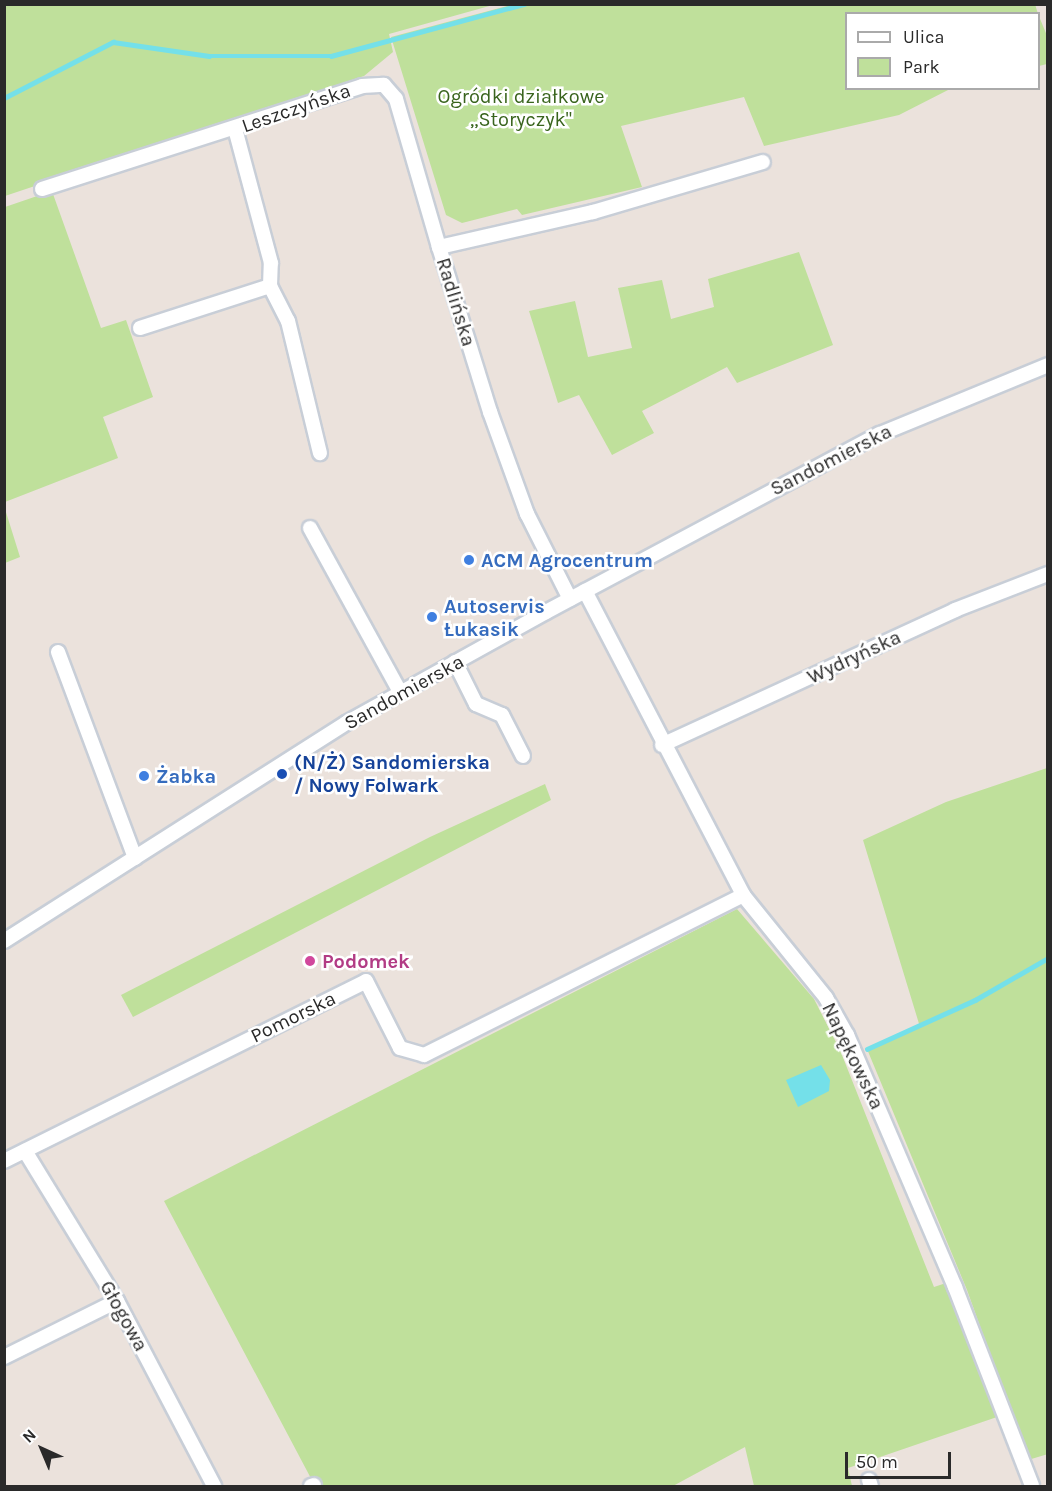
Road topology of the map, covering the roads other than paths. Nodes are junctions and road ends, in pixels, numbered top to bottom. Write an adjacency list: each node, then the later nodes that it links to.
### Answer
1 (235, 129): 3 (street, Leszczyńska); 4 (street, Leszczyńska); 5 (street)
2 (762, 162): 4 (street, Radlińska)
3 (42, 189)
4 (439, 248): 12 (street, Radlińska)
5 (270, 286): 6 (street); 8 (street)
6 (140, 328)
7 (1047, 365): 11 (street, Sandomierska)
8 (320, 453)
9 (310, 528): 15 (street)
10 (1047, 574): 16 (street, Wydryńska)
11 (585, 591): 12 (street, Sandomierska); 16 (street, Napękowska)
12 (570, 599): 14 (street, Sandomierska)
13 (58, 652): 18 (street)
14 (455, 662): 15 (street, Sandomierska); 17 (street)
15 (400, 692): 18 (street, Sandomierska)
16 (662, 745): 19 (street, Napękowska)
17 (523, 756)
18 (135, 858): 20 (street, Sandomierska)
19 (743, 895): 21 (street, Pomorska); 26 (street, Napękowska)
20 (4, 941)
21 (25, 1151): 22 (street, Pomorska); 23 (street, Głogowa)
22 (5, 1161)
23 (117, 1301): 24 (street); 25 (street, Głogowa)
24 (4, 1357)
25 (214, 1486)
26 (1032, 1486)

